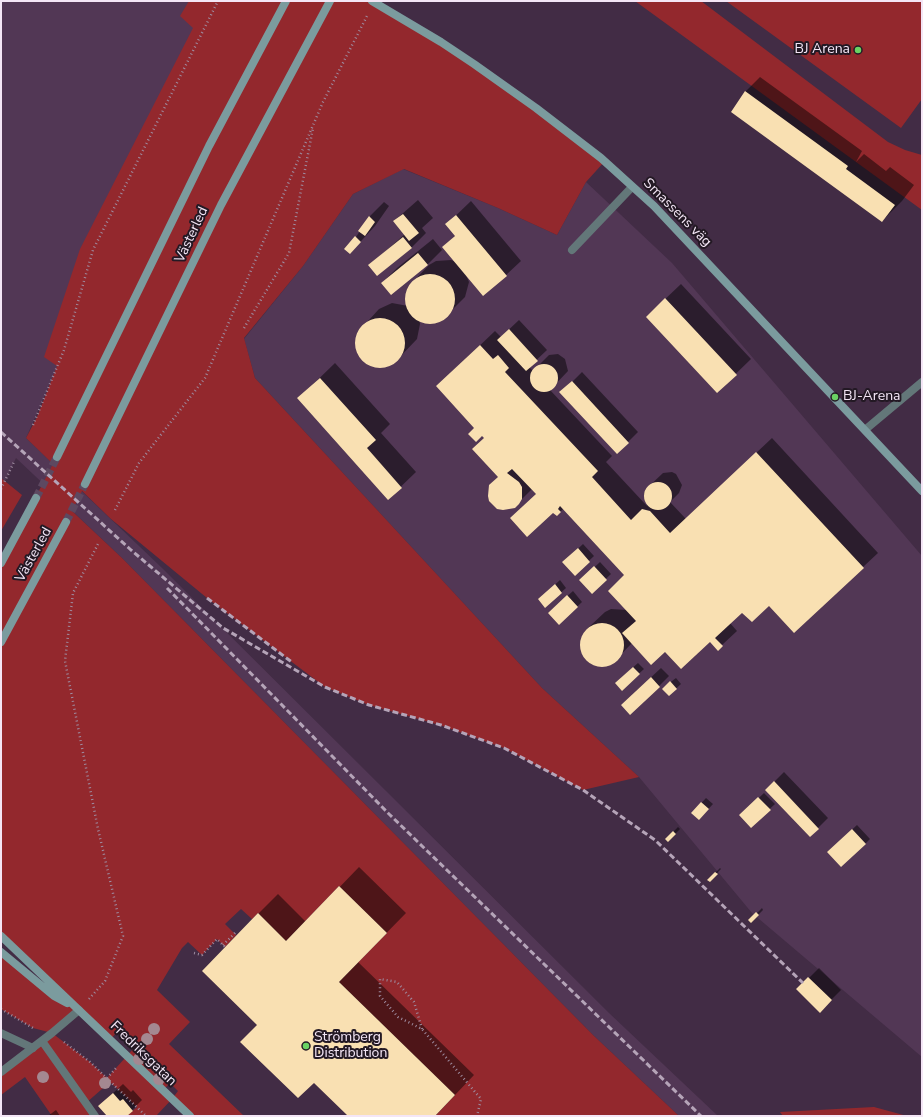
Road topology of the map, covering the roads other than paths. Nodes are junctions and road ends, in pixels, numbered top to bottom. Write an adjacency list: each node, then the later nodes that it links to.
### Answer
1 (286, 1): 8 (street, Västerled)
2 (330, 1): 9 (street, Västerled)
3 (373, 2): 4 (street, Smassens väg)
4 (632, 186): 5 (street); 7 (street, Smassens väg)
5 (572, 250)
6 (922, 382): 7 (street)
7 (866, 429): 10 (street, Smassens väg)
8 (57, 457)
9 (85, 484)
10 (922, 490)
11 (36, 498): 13 (street, Västerled)
12 (66, 522): 14 (street, Västerled)
13 (1, 563)
14 (1, 642)
15 (1, 936): 17 (street, Fredriksgatan)
16 (1, 952): 17 (street, Fredriksgatan)
17 (79, 1010): 19 (street); 23 (street, Fredriksgatan)
18 (1, 1033): 20 (street)
19 (42, 1041): 20 (street); 22 (street)
20 (33, 1048): 21 (street)
21 (1, 1072)
22 (95, 1116)
23 (190, 1116)

